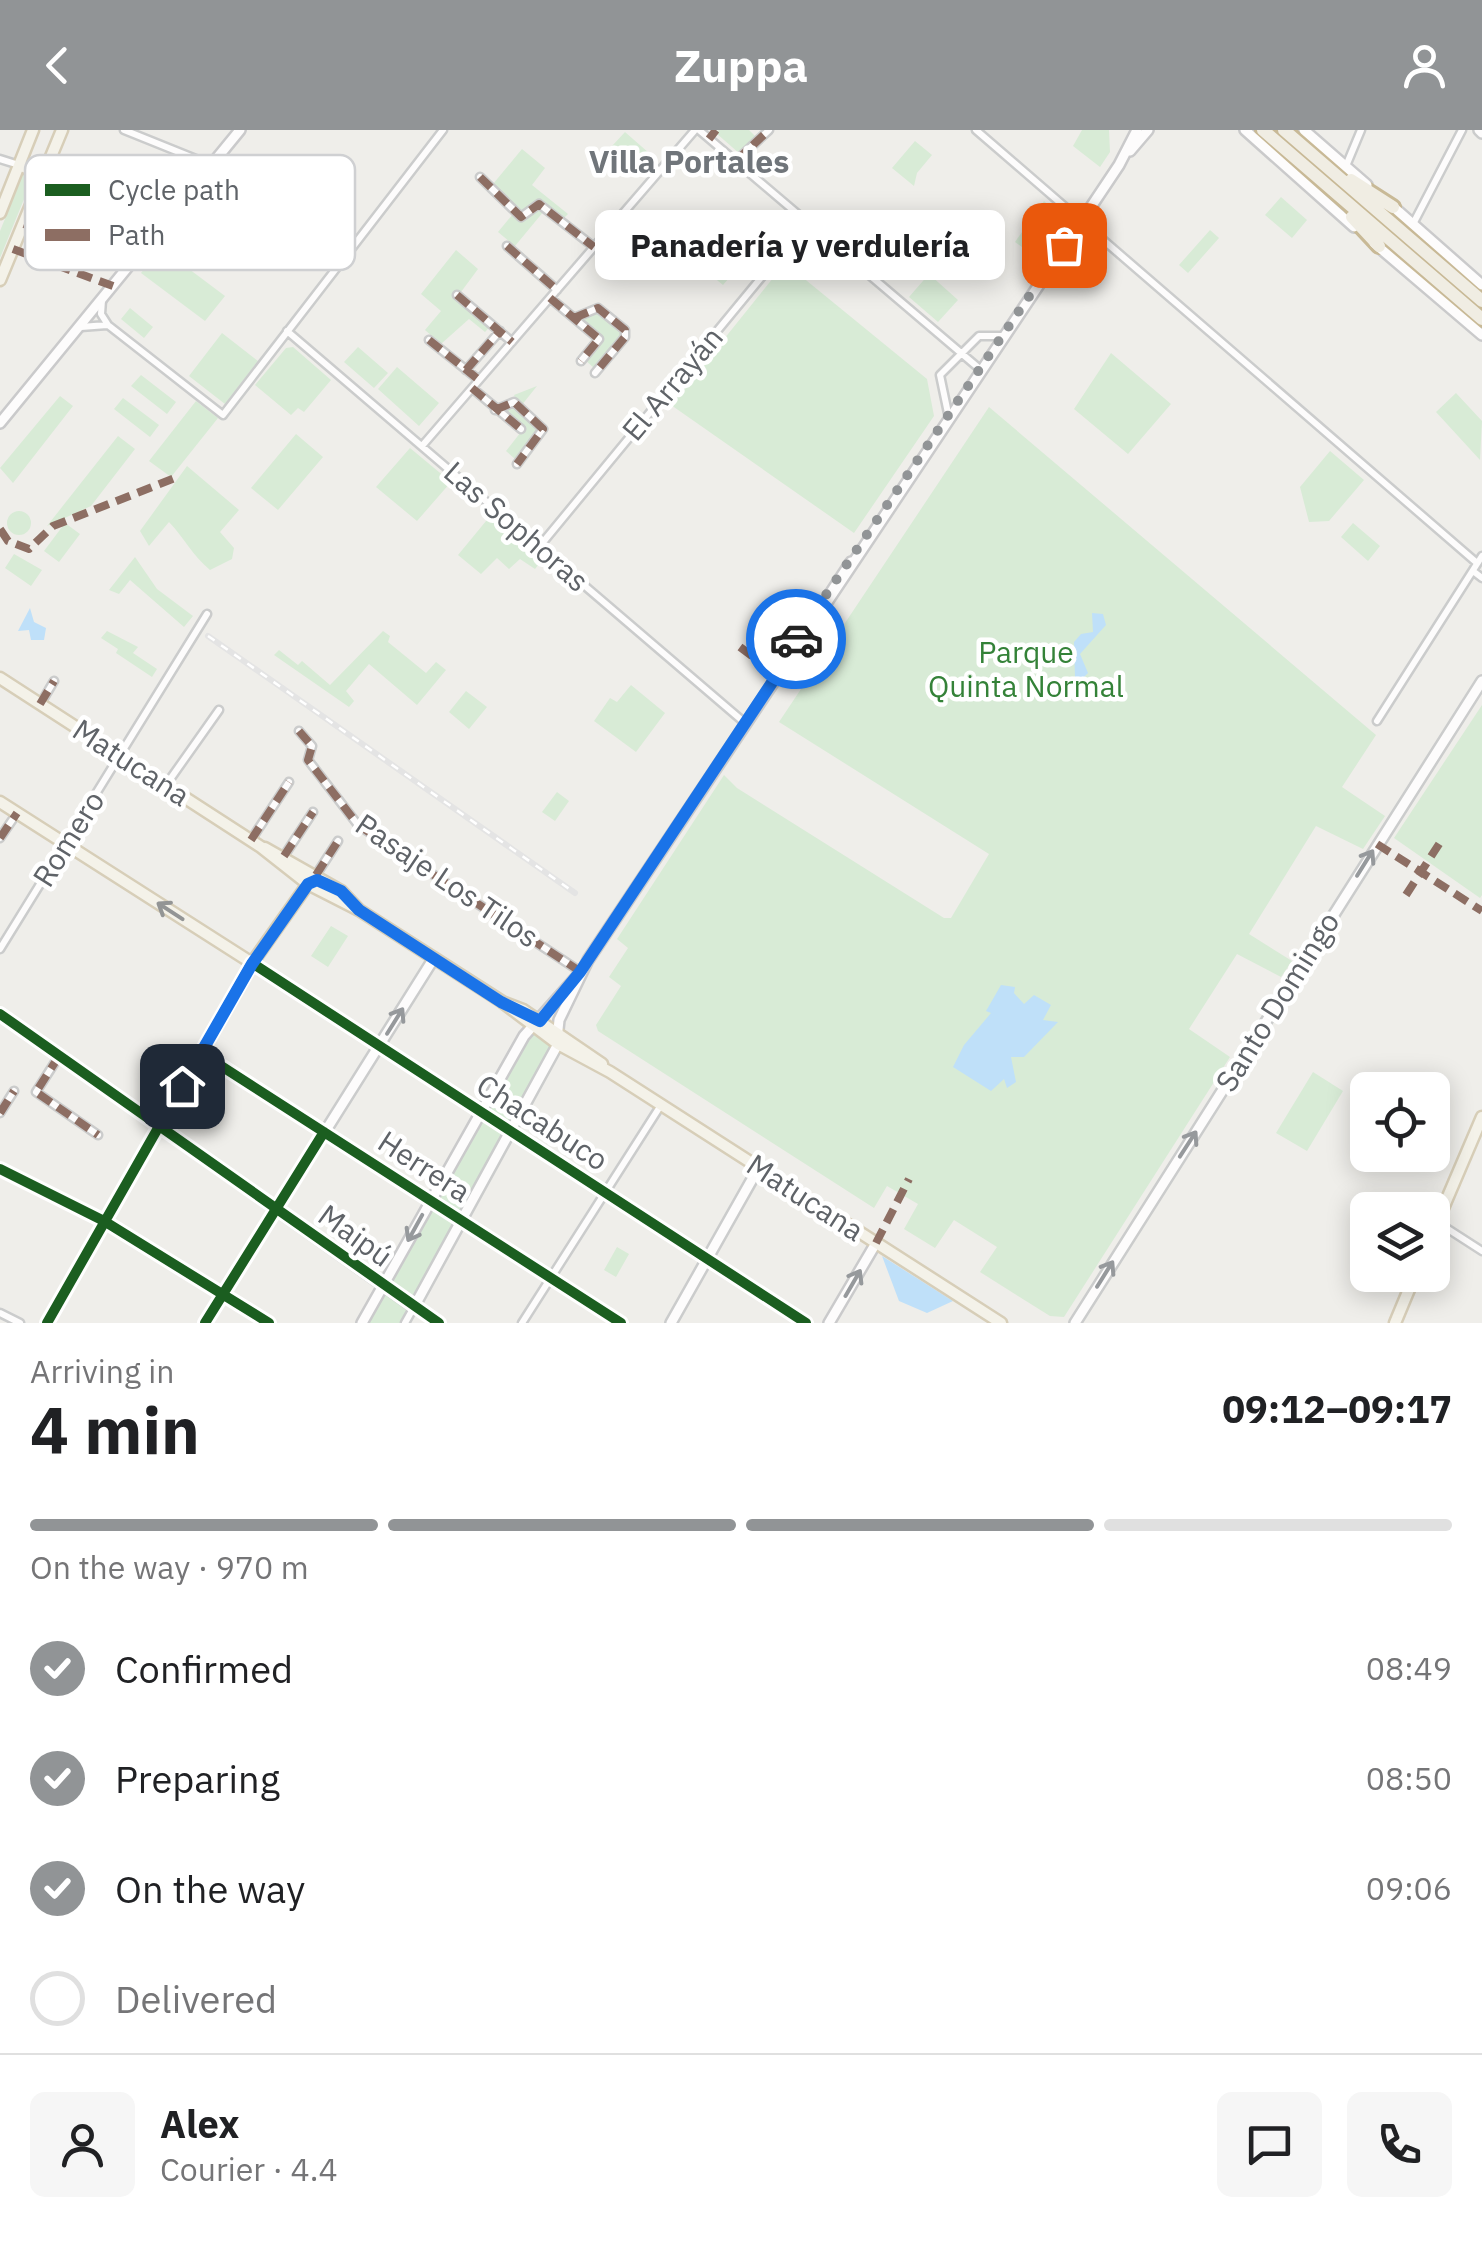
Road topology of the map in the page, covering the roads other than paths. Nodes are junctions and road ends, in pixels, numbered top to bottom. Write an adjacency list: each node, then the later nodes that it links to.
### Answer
1 (33, 130): 27 (main road)
2 (62, 130): 20 (main road)
3 (124, 130): 21 (street)
4 (240, 130): 22 (main road)
5 (443, 130): 39 (street)
6 (697, 130): 19 (street); 42 (street)
7 (716, 130): 19 (street)
8 (769, 130): 18 (street)
9 (976, 130): 36 (street)
10 (1137, 130): 26 (main road)
11 (1148, 130): 26 (main road)
12 (1246, 130): 41 (main road)
13 (1263, 130): 31 (highway)
14 (1284, 130): 24 (highway)
15 (1304, 130): 28 (main road)
16 (1361, 130): 28 (street)
17 (1462, 130): 38 (street)
18 (755, 133): 25 (street)
19 (709, 138): 25 (street)
20 (52, 155)
21 (184, 155)
22 (220, 155)
23 (0, 159): 27 (street)
24 (1319, 160): 33 (highway); 51 (highway)
25 (736, 161): 37 (street)
26 (1119, 164): 36 (main road)
27 (19, 165): 29 (main road); 32 (main road)
28 (1346, 166): 33 (main road)
29 (25, 168)
30 (480, 177): 42 (street)
31 (1321, 181): 41 (highway); 53 (highway)
32 (3, 199): 34 (main road)
33 (1393, 207): 38 (main road)
34 (0, 213)
35 (25, 221): 45 (main road)
36 (1081, 221): 59 (main road); 76 (street)
37 (807, 222): 62 (street); 75 (street, El Arrayán)
38 (1413, 224): 46 (main road)
39 (355, 243)
40 (508, 246): 47 (street)
41 (1380, 246): 58 (main road)
42 (594, 247): 47 (street)
43 (126, 270): 49 (main road)
44 (334, 270): 56 (street)
45 (0, 280)
46 (1482, 285)
47 (557, 290): 50 (street)
48 (457, 296): 57 (street)
49 (103, 298): 54 (street); 55 (main road)
50 (550, 298): 52 (street); 61 (street)
51 (1482, 301)
52 (574, 318): 63 (street); 66 (street)
53 (1482, 320)
54 (108, 325): 55 (street); 56 (street)
55 (80, 327): 71 (main road)
56 (287, 331): 73 (street, Las Sophoras)
57 (500, 331): 61 (street); 64 (street)
58 (1482, 335)
59 (1004, 336): 62 (street); 65 (main road)
60 (430, 340): 64 (street)
61 (512, 342): 67 (street)
62 (959, 352): 65 (street); 70 (street)
63 (581, 361)
64 (466, 370): 67 (street)
65 (981, 370): 70 (main road)
66 (594, 373)
67 (479, 380): 68 (street)
68 (472, 388): 69 (street); 73 (street)
69 (495, 410): 72 (street); 74 (street)
70 (949, 418): 86 (main road)
71 (0, 423)
72 (521, 429)
73 (422, 446): 75 (street, Las Sophoras)
74 (517, 464)
75 (539, 547): 86 (street, Las Sophoras)
76 (1477, 563): 77 (street); 85 (street)
77 (1482, 578)
78 (206, 614): 88 (street, Romero)
79 (0, 678): 83 (main road, Matucana)
80 (54, 682): 83 (street)
81 (1482, 682): 82 (main road, Santo Domingo)
82 (1478, 696): 152 (main road, Santo Domingo, one-way to 82)
83 (40, 704): 88 (main road, Matucana)
84 (220, 710): 90 (street)
85 (1377, 721)
86 (745, 723): 103 (main road)
87 (299, 731): 103 (street, Pasaje Los Tilos)
88 (118, 754): 90 (main road, Matucana); 96 (street, Romero)
89 (289, 782): 97 (street)
90 (166, 785): 97 (main road, Matucana)
91 (0, 802): 93 (main road, Chacabuco)
92 (313, 812): 98 (street)
93 (17, 813): 94 (street); 96 (main road, Chacabuco)
94 (0, 838)
95 (338, 840): 99 (street)
96 (66, 844): 100 (street, Romero); 102 (main road, Chacabuco, one-way to 96)
97 (256, 844): 98 (main road, Matucana); 99 (main road, Matucana)
98 (284, 856): 99 (main road, Matucana)
99 (316, 880): 101 (main road, Matucana); 102 (main road)
100 (0, 949)
101 (434, 958): 105 (main road, Matucana); 108 (main road, one-way to 101)
102 (252, 964): 108 (street, Chacabuco); 109 (street)
103 (580, 972): 105 (main road); 106 (main road)
104 (0, 1014): 110 (main road, Maipú)
105 (536, 1024): 106 (main road, Matucana); 107 (main road, Matucana); 114 (main road)
106 (557, 1031): 107 (main road); 111 (main road, Matucana)
107 (558, 1044): 111 (main road, Matucana); 119 (main road)
108 (379, 1046): 114 (street, Chacabuco); 118 (main road)
109 (201, 1052): 117 (street); 118 (street, Herrera)
110 (59, 1056): 117 (main road, Maipú); 120 (street)
111 (610, 1072): 113 (main road, Matucana)
112 (14, 1091): 115 (street)
113 (661, 1104): 121 (main road, Matucana); 123 (street)
114 (479, 1112): 119 (street, Chacabuco); 125 (main road)
115 (0, 1113)
116 (1482, 1117): 124 (main road)
117 (159, 1126): 126 (main road, Maipú); 127 (street)
118 (324, 1132): 125 (street, Herrera); 126 (main road)
119 (510, 1133): 123 (street, Chacabuco); 128 (main road)
120 (98, 1136)
121 (758, 1168): 130 (main road, Matucana); 132 (main road)
122 (0, 1169): 127 (main road)
123 (605, 1192): 132 (street, Chacabuco); 133 (street)
124 (1450, 1193)
125 (430, 1201): 128 (street, Herrera); 134 (main road, one-way to 134)
126 (275, 1209): 134 (main road, Maipú); 136 (main road)
127 (104, 1221): 136 (main road); 140 (street)
128 (462, 1221): 133 (street, Herrera); 137 (main road)
129 (1450, 1235): 131 (street)
130 (876, 1243): 150 (main road, one-way to 130); 151 (main road, Matucana)
131 (1482, 1251)
132 (708, 1260): 148 (main road); 149 (street, Chacabuco)
133 (551, 1278): 146 (street); 147 (street, Herrera)
134 (382, 1287): 137 (main road, Maipú); 143 (main road)
135 (1408, 1292): 153 (main road)
136 (221, 1294): 141 (main road); 142 (main road)
137 (414, 1307): 144 (street); 145 (street, Maipú)
138 (0, 1313): 139 (street)
139 (20, 1323)
140 (47, 1323)
141 (205, 1323)
142 (269, 1323)
143 (362, 1323)
144 (404, 1323)
145 (439, 1323)
146 (522, 1323)
147 (621, 1323)
148 (671, 1323)
149 (806, 1323)
150 (829, 1323)
151 (1001, 1323)
152 (1074, 1323)
153 (1395, 1323)

